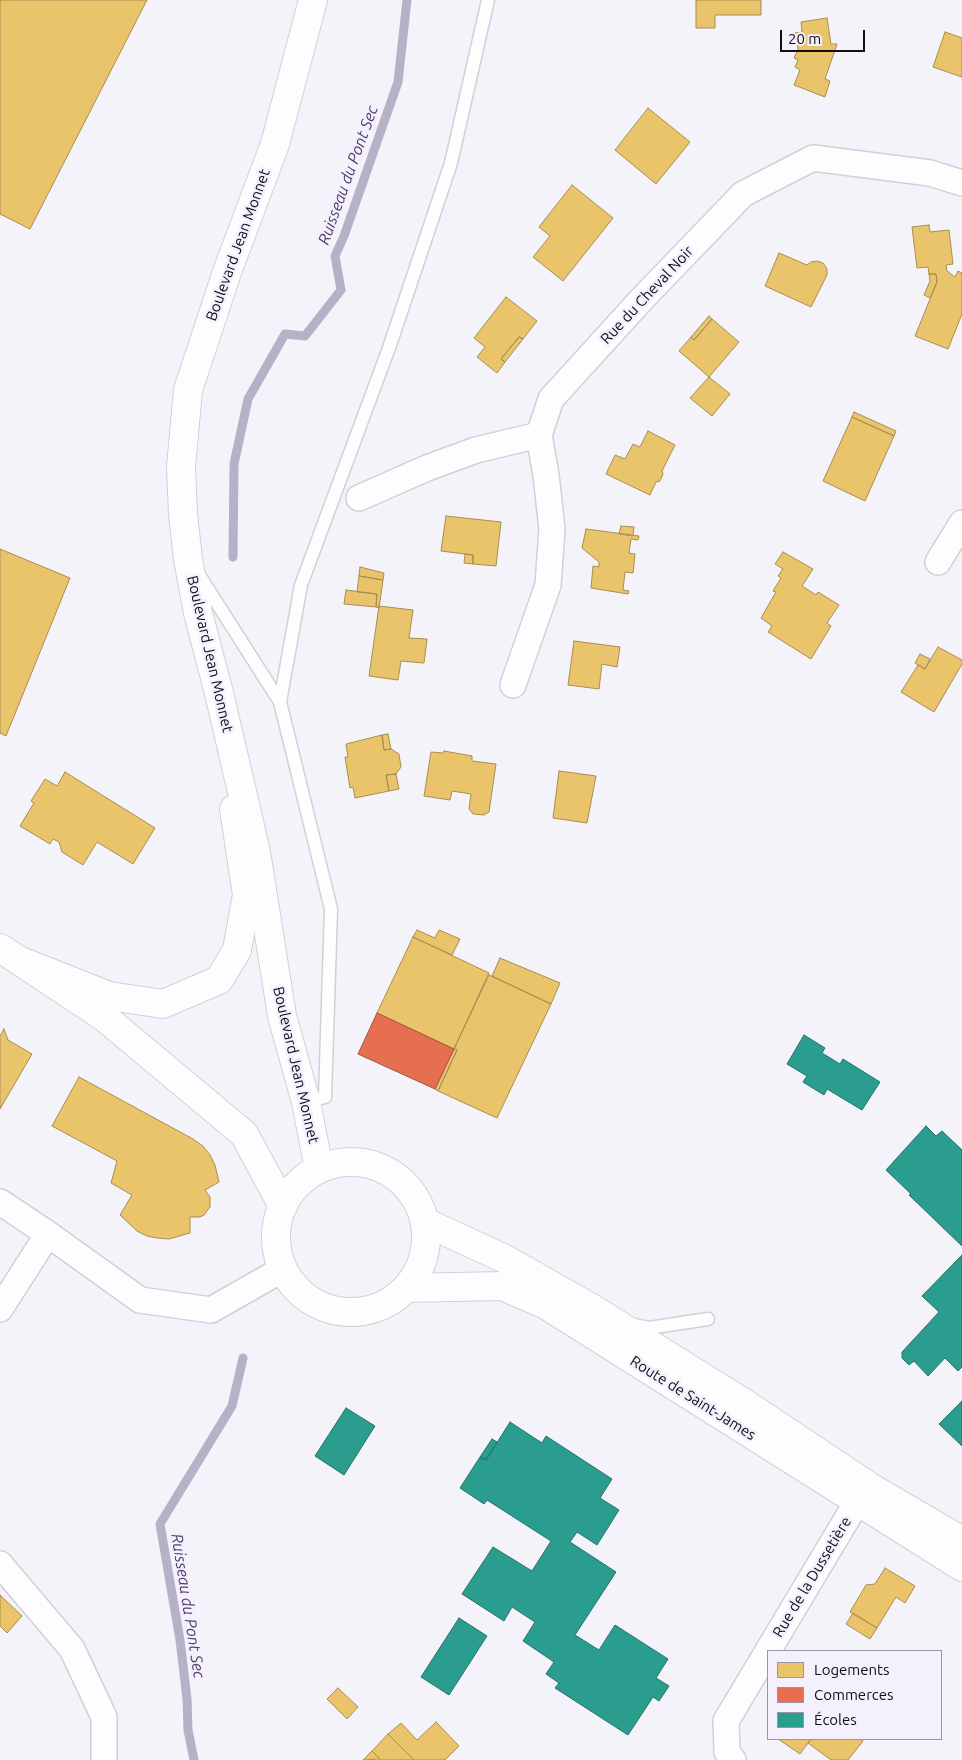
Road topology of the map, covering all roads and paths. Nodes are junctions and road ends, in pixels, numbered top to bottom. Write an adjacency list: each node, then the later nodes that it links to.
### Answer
1 (313, 0): 7 (main road, Boulevard Jean Monnet)
2 (488, 0): 11 (lane)
3 (962, 183): 4 (street, Rue du Cheval Noir)
4 (539, 435): 5 (street); 10 (street)
5 (359, 498)
6 (962, 523): 8 (street)
7 (188, 559): 9 (main road, Boulevard Jean Monnet); 11 (lane)
8 (938, 562)
9 (198, 612): 12 (main road); 13 (main road, Boulevard Jean Monnet)
10 (513, 685)
11 (280, 702): 13 (lane)
12 (9, 954): 16 (main road)
13 (306, 1102): 14 (main road, Boulevard Jean Monnet)
14 (319, 1169): 16 (main road); 17 (main road)
15 (0, 1202): 18 (street)
16 (283, 1206): 19 (main road)
17 (425, 1222): 20 (main road); 23 (main road, Route de Saint-James)
18 (48, 1234): 19 (street); 21 (street)
19 (283, 1269): 20 (main road)
20 (406, 1288): 24 (main road, Route de Saint-James)
21 (0, 1309)
22 (708, 1319): 23 (lane)
23 (613, 1322): 25 (main road, Route de Saint-James)
24 (858, 1502): 27 (main road, Route de Saint-James); 28 (street, Rue de la Dussetière)
25 (962, 1541)
26 (0, 1564): 30 (street)
27 (962, 1567)
28 (768, 1650)
29 (767, 1652): 31 (street, Rue de la Dussetière)
30 (104, 1760)
31 (733, 1760)

